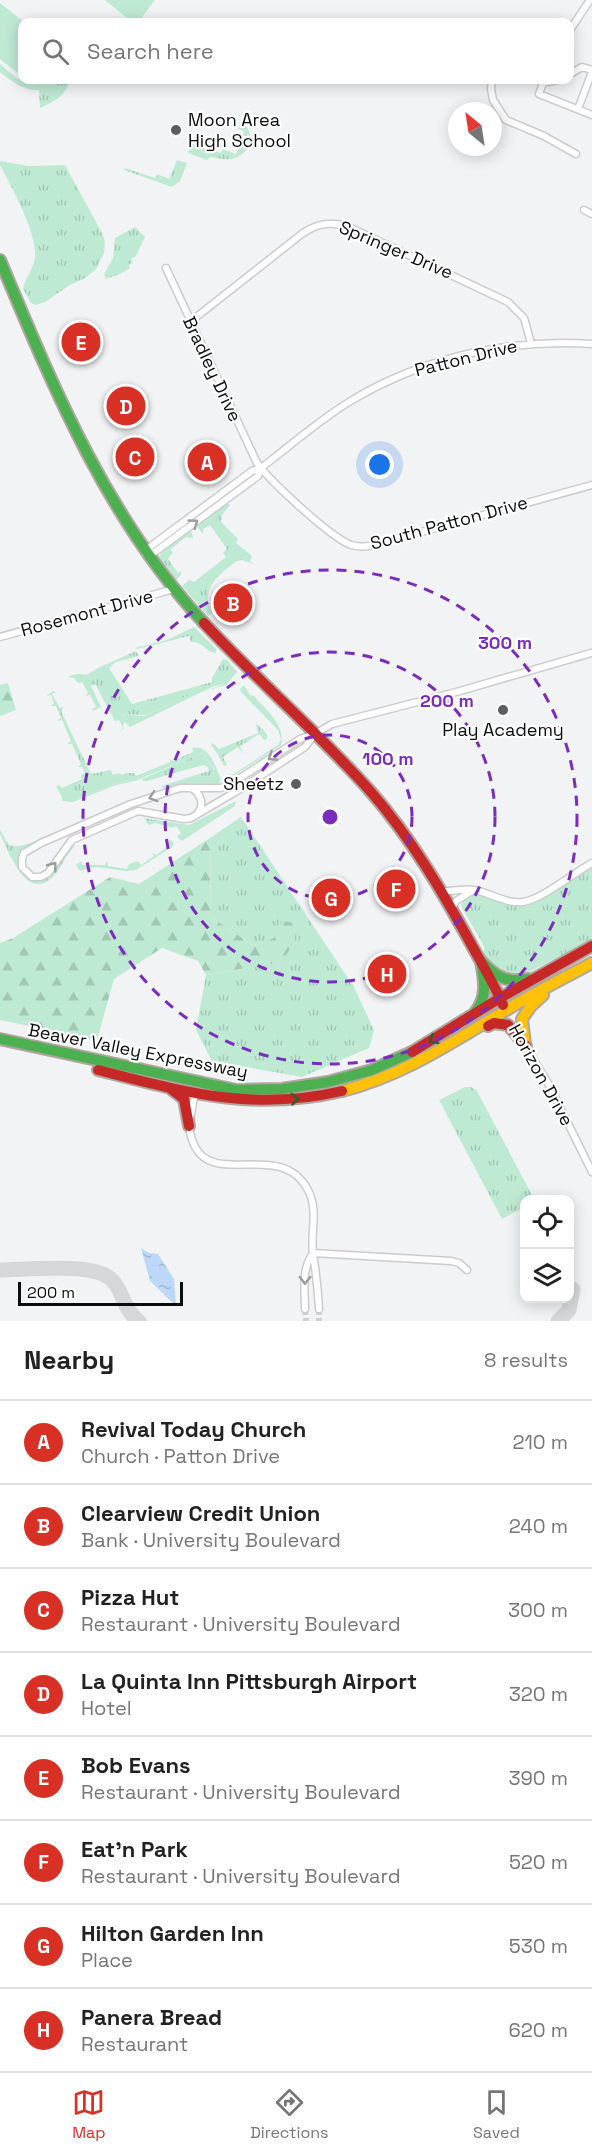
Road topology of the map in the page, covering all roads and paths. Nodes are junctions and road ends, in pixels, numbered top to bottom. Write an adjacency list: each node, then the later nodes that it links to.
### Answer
1 (590, 0): 2 (street)
2 (574, 24)
3 (592, 71): 4 (street); 7 (street)
4 (574, 72)
5 (492, 84): 9 (street)
6 (543, 84): 7 (street)
7 (578, 109): 8 (street)
8 (592, 115)
9 (576, 154)
10 (584, 210): 11 (street)
11 (592, 214)
12 (0, 260): 19 (main road)
13 (166, 268): 14 (street, Bradley Drive)
14 (190, 322): 15 (street, Springer Drive); 17 (street, Bradley Drive)
15 (531, 343): 16 (street, Patton Drive); 17 (street, Patton Drive)
16 (592, 344)
17 (261, 468): 18 (street, South Patton Drive); 19 (street, Patton Drive)
18 (592, 485)
19 (145, 553): 20 (main road)
20 (174, 589): 21 (street, Rosemont Drive); 23 (main road)
21 (0, 637)
22 (591, 653): 23 (street)
23 (315, 734): 24 (street, one-way to 24); 25 (street); 28 (main road)
24 (189, 787): 25 (street); 25 (street, one-way to 25)
25 (197, 814)
26 (592, 863): 27 (street)
27 (476, 890): 28 (street); 29 (street)
28 (442, 891): 29 (main road)
29 (452, 908): 31 (main road)
30 (592, 946): 33 (main road, Beaver Valley Expressway)
31 (481, 961): 33 (main road); 35 (main road); 37 (main road)
32 (592, 963): 34 (main road)
33 (541, 976): 35 (main road, Beaver Valley Expressway)
34 (558, 982): 36 (main road, Beaver Valley Expressway); 40 (main road)
35 (500, 998): 36 (main road); 37 (main road, Beaver Valley Expressway)
36 (505, 1011): 39 (main road, Beaver Valley Expressway); 40 (street, Horizon Drive)
37 (466, 1020): 43 (main road, Beaver Valley Expressway, one-way to 43)
38 (0, 1039): 43 (main road, Beaver Valley Expressway)
39 (456, 1041): 40 (main road); 43 (main road, Beaver Valley Expressway, one-way to 39)
40 (526, 1046): 45 (street, Horizon Drive)
41 (0, 1047): 42 (main road, Beaver Valley Expressway)
42 (165, 1086): 43 (main road, Beaver Valley Expressway); 44 (main road)
43 (196, 1088): 44 (street)
44 (189, 1126): 46 (street)
45 (592, 1172)
46 (313, 1253): 47 (street); 48 (street); 49 (street, one-way to 49)
47 (467, 1270)
48 (319, 1309)
49 (305, 1310)

